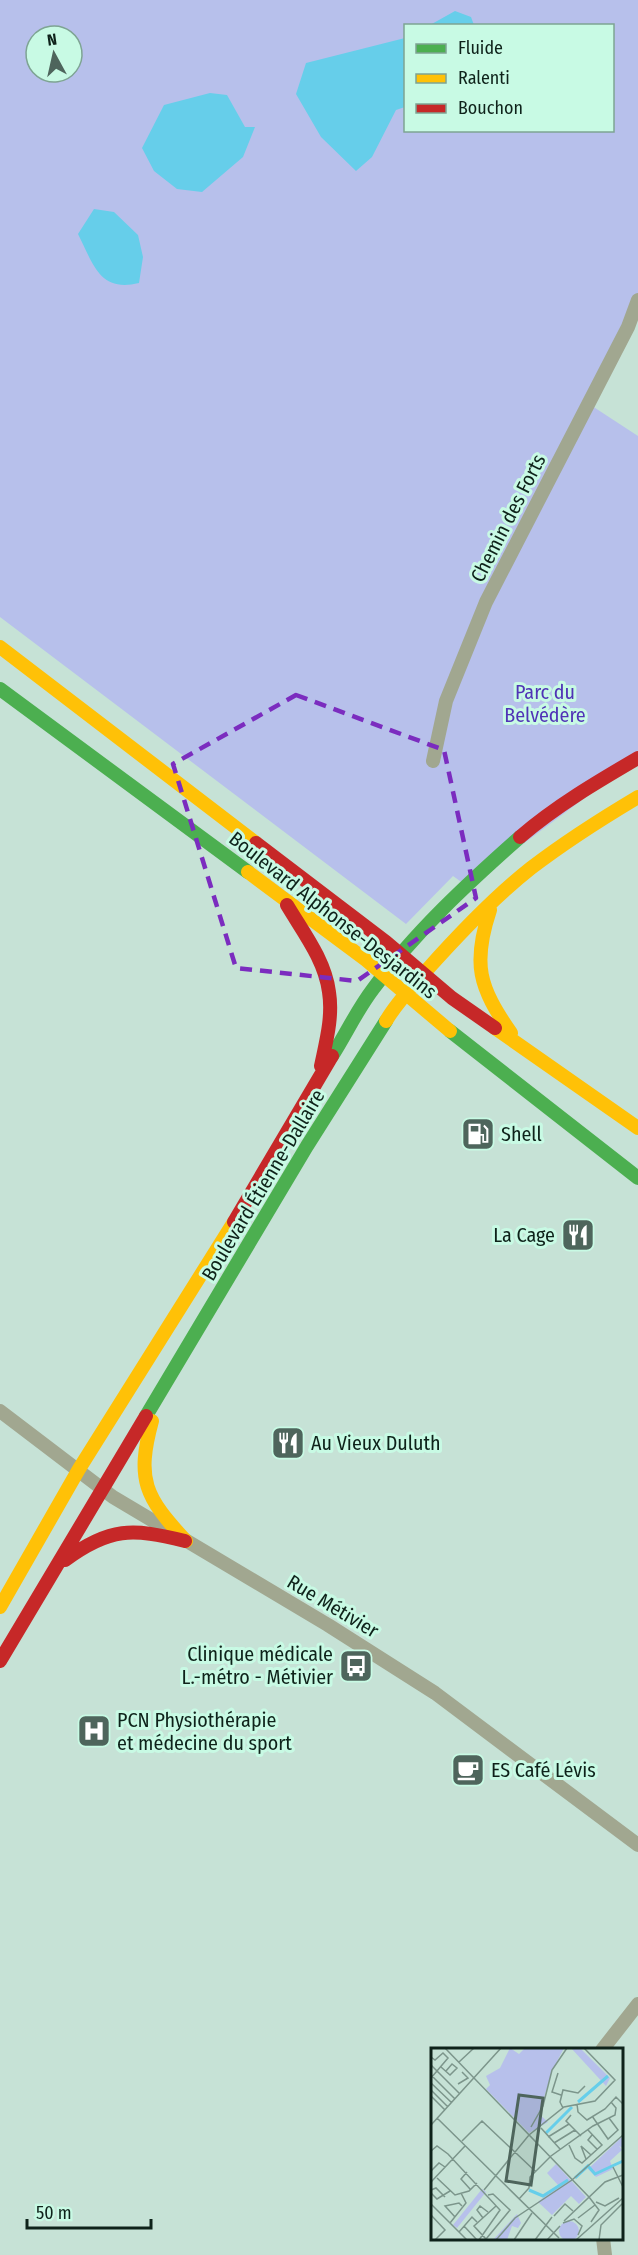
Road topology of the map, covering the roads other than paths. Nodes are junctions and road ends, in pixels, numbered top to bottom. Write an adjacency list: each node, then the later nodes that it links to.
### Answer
1 (638, 300): 5 (street, Chemin des Forts)
2 (0, 647): 9 (street, Boulevard Alphonse-Desjardins)
3 (0, 689): 7 (street, Boulevard Alphonse-Desjardins)
4 (638, 758): 9 (street, Boulevard Étienne-Dallaire)
5 (433, 761)
6 (638, 797): 8 (street, Boulevard Étienne-Dallaire)
7 (283, 899): 11 (street, Boulevard Alphonse-Desjardins); 14 (street)
8 (493, 902): 10 (street, Boulevard Étienne-Dallaire); 13 (street)
9 (401, 955): 10 (street, Boulevard Alphonse-Desjardins); 11 (street, Boulevard Étienne-Dallaire)
10 (424, 974): 12 (street, Boulevard Étienne-Dallaire); 13 (street, Boulevard Alphonse-Desjardins)
11 (384, 976): 12 (street, Boulevard Alphonse-Desjardins); 14 (street, Boulevard Étienne-Dallaire)
12 (405, 994): 16 (street, Boulevard Alphonse-Desjardins); 17 (street, Boulevard Étienne-Dallaire)
13 (520, 1045): 15 (street, Boulevard Alphonse-Desjardins)
14 (319, 1077): 19 (street, Boulevard Étienne-Dallaire)
15 (638, 1128)
16 (638, 1178)
17 (160, 1395): 20 (street, Boulevard Étienne-Dallaire); 21 (street)
18 (0, 1411): 19 (street, Rue Métivier)
19 (79, 1469): 20 (street, Rue Métivier); 23 (street, Boulevard Étienne-Dallaire)
20 (103, 1489): 21 (street, Rue Métivier); 22 (street, Boulevard Étienne-Dallaire)
21 (186, 1541): 22 (street); 25 (street, Rue Métivier)
22 (55, 1567): 24 (street, Boulevard Étienne-Dallaire)
23 (0, 1606)
24 (0, 1661)
25 (638, 1845)
26 (638, 2004): 27 (street)
27 (603, 2048)
28 (603, 2240): 29 (street)
29 (605, 2255)

